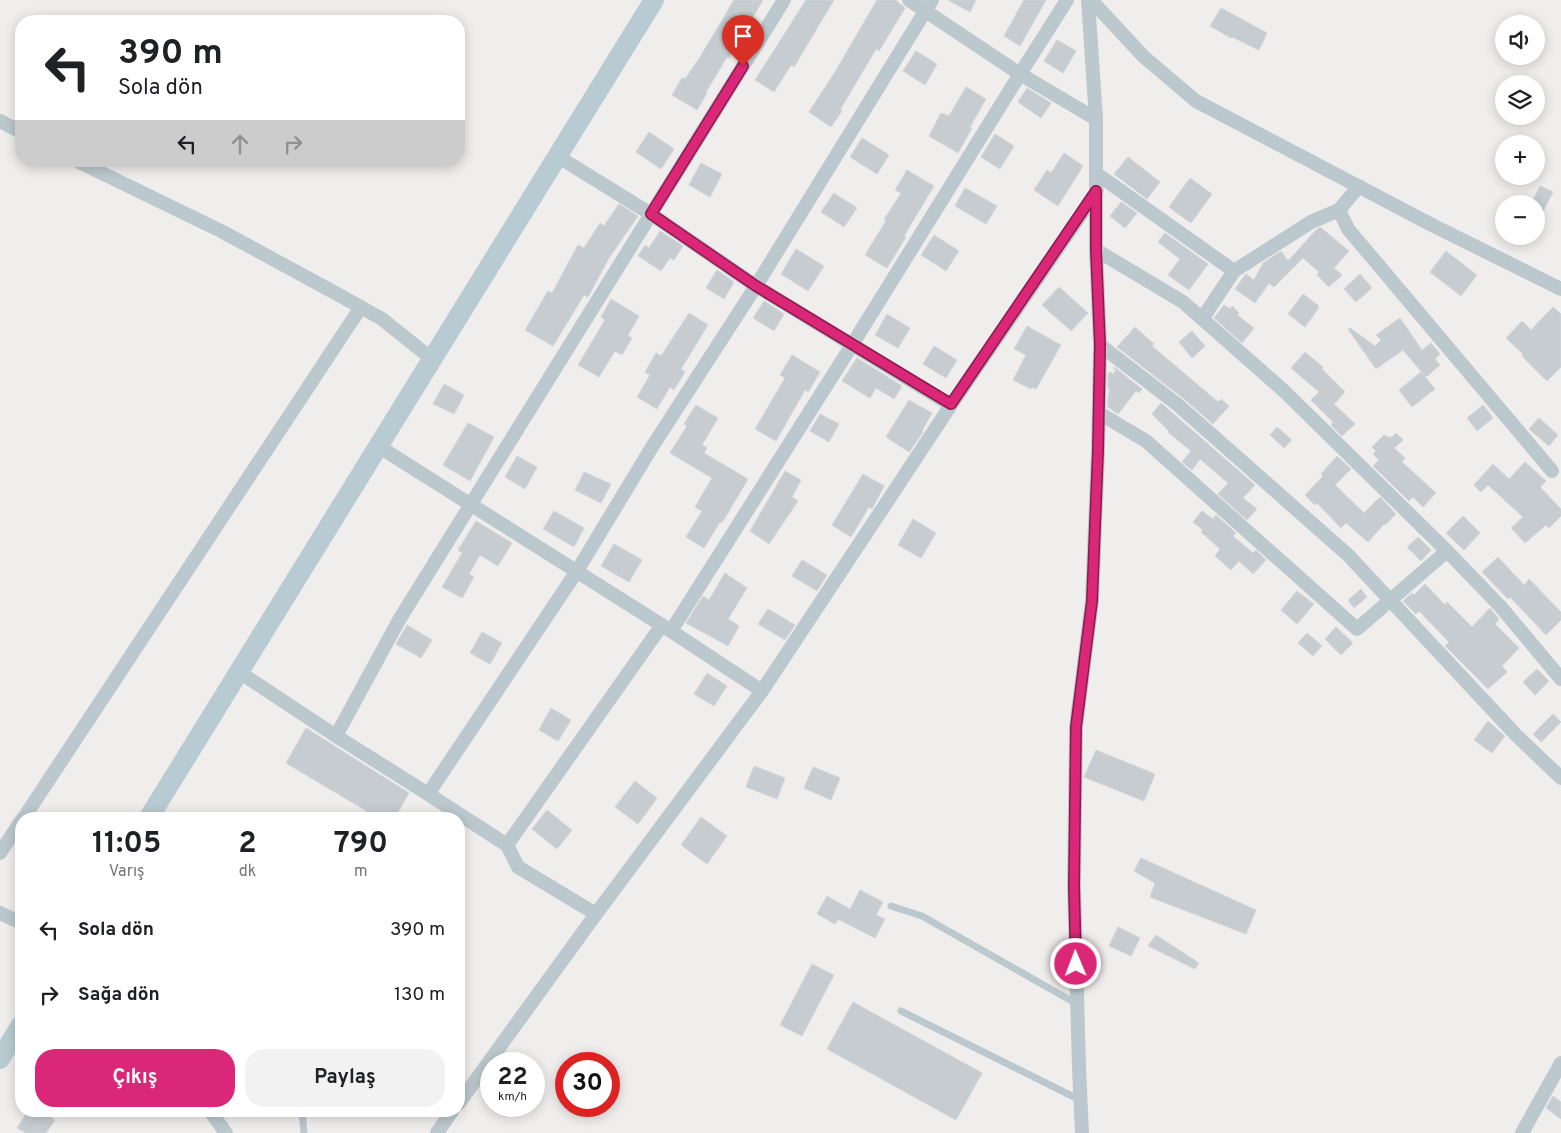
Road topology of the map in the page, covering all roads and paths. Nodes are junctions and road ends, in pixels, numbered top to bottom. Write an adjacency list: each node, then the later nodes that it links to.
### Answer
1 (654, 0): 11 (main road)
2 (784, 0): 17 (street)
3 (909, 0): 6 (street)
4 (1067, 0): 7 (street)
5 (1090, 0): 8 (street); 14 (street)
6 (929, 5): 7 (street); 20 (street)
7 (1020, 74): 8 (street); 24 (street)
8 (1096, 119): 13 (street)
9 (0, 121): 10 (street)
10 (15, 129)
11 (557, 156): 17 (street); 26 (main road)
12 (89, 167): 22 (street)
13 (1097, 174): 15 (street); 19 (street)
14 (1359, 186): 16 (street); 21 (street)
15 (1096, 191): 18 (street); 27 (street)
16 (1339, 210): 19 (street); 30 (street)
17 (651, 214): 20 (street); 31 (street)
18 (1096, 250): 23 (street); 25 (street)
19 (1234, 271): 23 (street)
20 (756, 286): 24 (street); 33 (street)
21 (1561, 289)
22 (361, 307): 26 (street); 42 (street)
23 (1202, 319): 32 (street)
24 (852, 345): 27 (street); 35 (street)
25 (1100, 345): 28 (street); 34 (street)
26 (432, 359): 29 (main road)
27 (951, 404): 38 (street)
28 (1099, 413): 34 (street); 53 (street)
29 (378, 446): 31 (street); 36 (main road)
30 (1552, 471)
31 (471, 504): 33 (street); 39 (street)
32 (1447, 550): 34 (street); 37 (street)
33 (577, 571): 35 (street); 41 (street)
34 (1389, 601): 40 (street)
35 (666, 628): 38 (street); 47 (street)
36 (239, 672): 39 (street); 43 (main road)
37 (1561, 678)
38 (762, 691): 51 (street)
39 (336, 736): 41 (street)
40 (1561, 778)
41 (428, 794): 44 (street)
42 (27, 812)
43 (152, 812)
44 (456, 812)
45 (465, 818): 47 (street)
46 (15, 830): 48 (street)
47 (507, 845): 51 (street)
48 (0, 853)
49 (891, 906): 53 (lane)
50 (0, 913): 52 (street)
51 (596, 914): 58 (street)
52 (15, 920)
53 (1077, 1004): 59 (street)
54 (901, 1010): 59 (lane)
55 (15, 1035): 56 (main road)
56 (0, 1059)
57 (1561, 1063): 67 (street)
58 (465, 1095)
59 (1080, 1100): 66 (street)
60 (214, 1117): 63 (street)
61 (303, 1117): 64 (lane)
62 (448, 1117): 65 (street)
63 (226, 1133)
64 (304, 1133)
65 (437, 1133)
66 (1082, 1133)
67 (1522, 1133)

